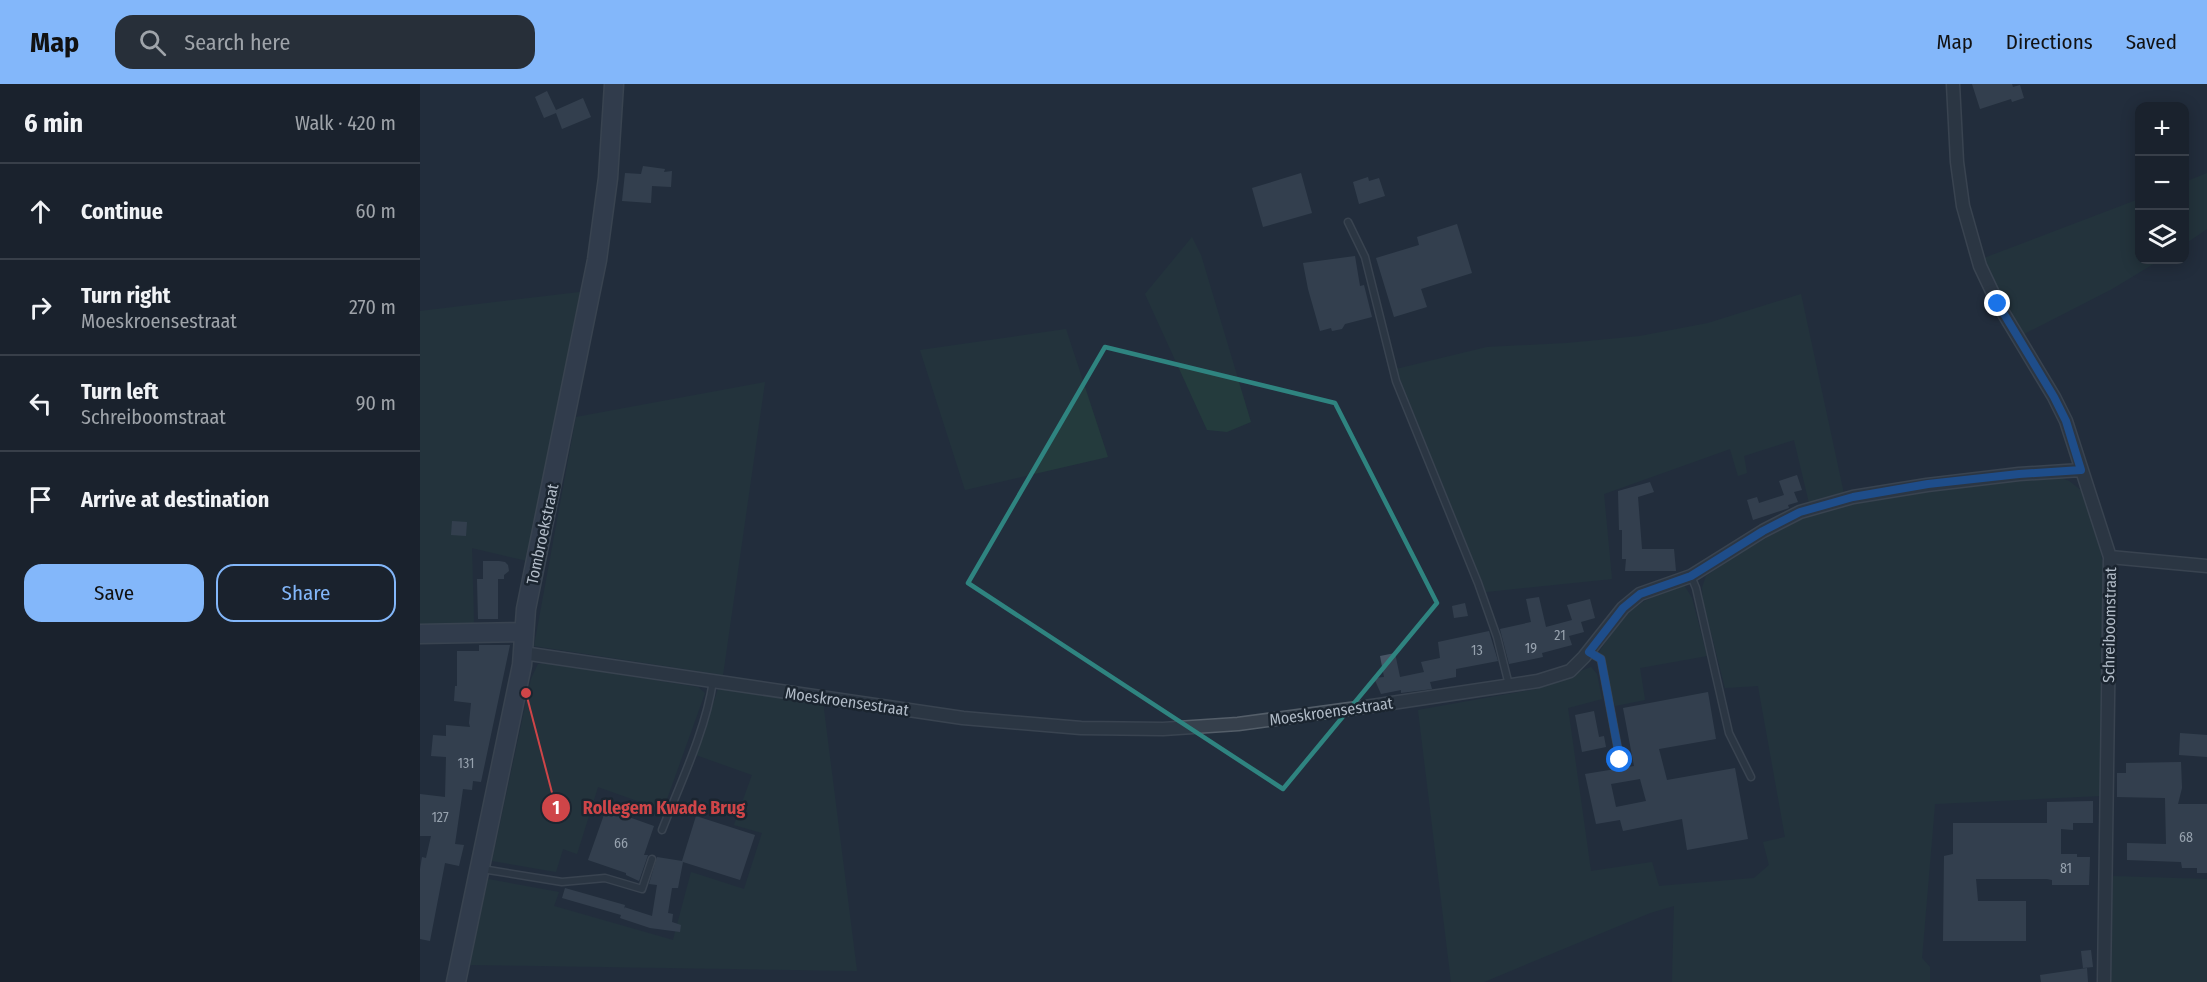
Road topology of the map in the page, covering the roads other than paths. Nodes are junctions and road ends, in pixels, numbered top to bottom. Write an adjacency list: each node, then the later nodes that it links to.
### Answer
1 (614, 84): 8 (street, Tombroekstraat)
2 (1953, 84): 4 (street, Schreiboomstraat)
3 (1348, 222): 13 (lane)
4 (2081, 470): 5 (street, Schreiboomstraat); 7 (street, Moeskroensestraat)
5 (2110, 557): 6 (street); 20 (street, Schreiboomstraat)
6 (2207, 566)
7 (1691, 576): 10 (street, Moeskroensestraat); 15 (lane)
8 (523, 632): 9 (street); 11 (street, Tombroekstraat)
9 (420, 634)
10 (1589, 652): 13 (street, Moeskroensestraat); 14 (lane)
11 (523, 653): 12 (street, Moeskroensestraat); 18 (street, Tombroekstraat)
12 (713, 681): 13 (street, Moeskroensestraat); 16 (lane)
13 (1509, 686)
14 (1620, 760)
15 (1751, 777)
16 (662, 830)
17 (652, 860): 18 (lane)
18 (479, 868): 19 (street, Tombroekstraat)
19 (456, 982)
20 (2104, 982)

